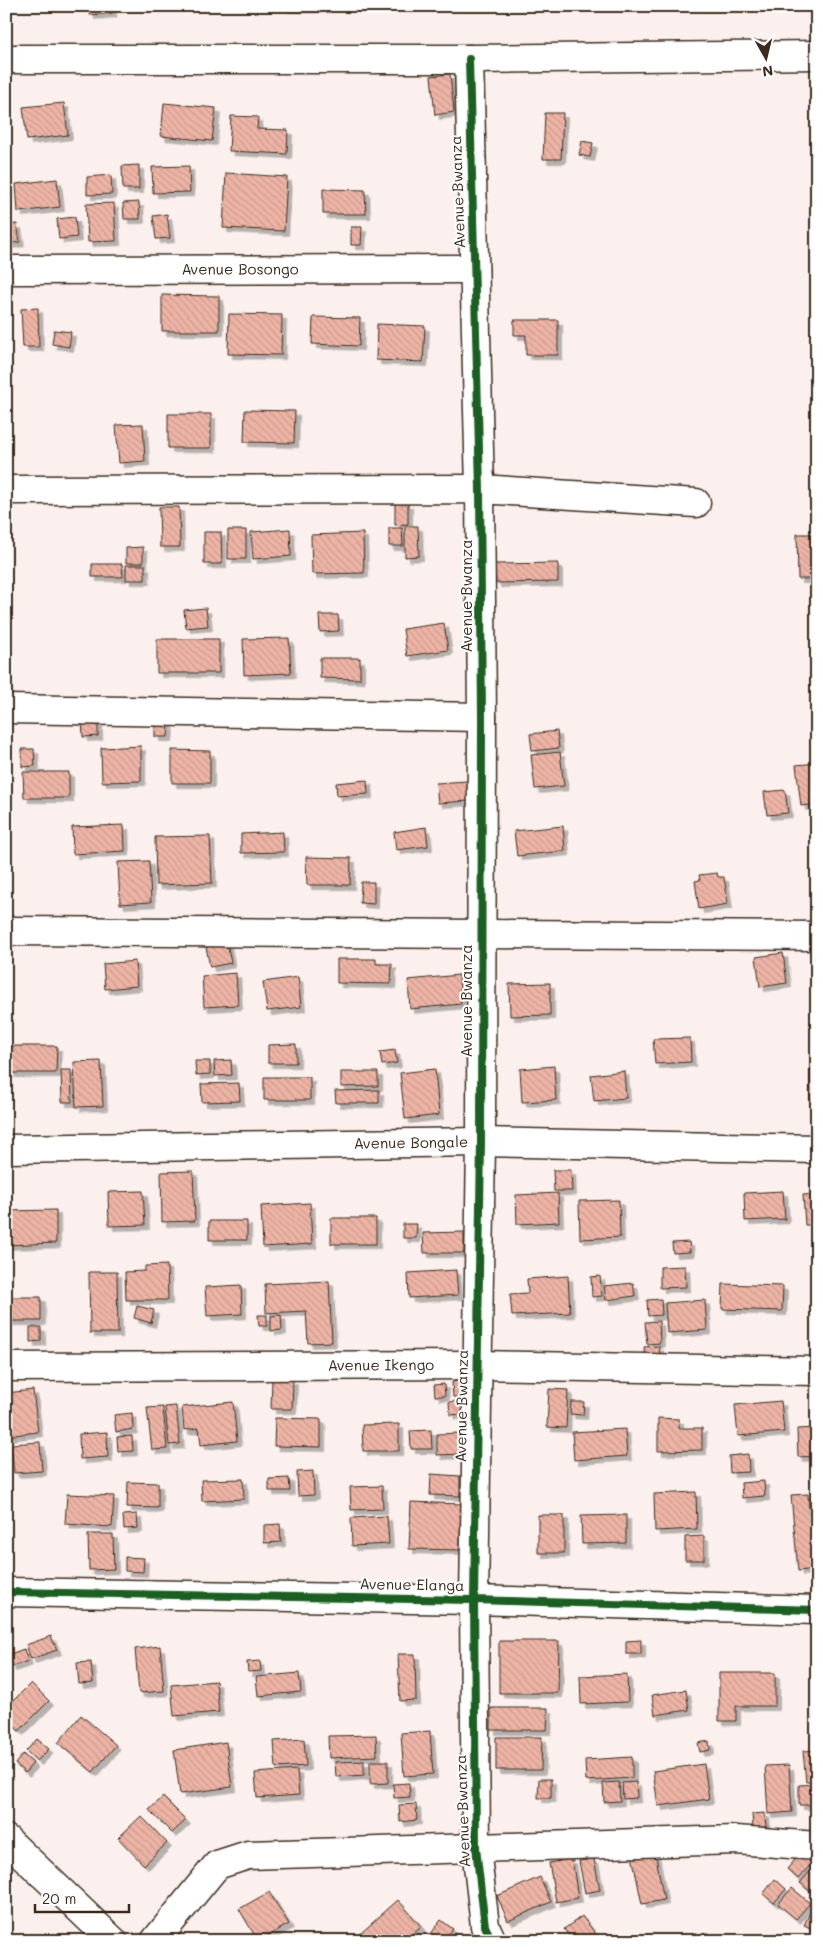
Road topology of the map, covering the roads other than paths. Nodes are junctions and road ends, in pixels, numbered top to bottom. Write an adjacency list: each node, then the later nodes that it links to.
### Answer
1 (817, 55): 3 (street)
2 (6, 59): 3 (street)
3 (469, 60): 4 (street, Avenue Bwanza)
4 (474, 269): 5 (street, Avenue Bosongo); 6 (street, Avenue Bwanza)
5 (6, 270)
6 (480, 489): 7 (street); 8 (street); 10 (street, Avenue Bwanza)
7 (6, 490)
8 (696, 503)
9 (6, 709): 10 (street)
10 (482, 717): 12 (street, Avenue Bwanza)
11 (6, 931): 12 (street)
12 (481, 935): 13 (street); 14 (street, Avenue Bwanza)
13 (817, 936)
14 (481, 1142): 15 (street, Avenue Bongale); 16 (street, Avenue Bongale); 17 (street, Avenue Bwanza)
15 (6, 1149)
16 (817, 1149)
17 (476, 1365): 18 (street, Avenue Ikengo); 19 (street, Avenue Ikengo); 21 (street, Avenue Bwanza)
18 (6, 1367)
19 (817, 1371)
20 (6, 1592): 21 (street, Avenue Elanga)
21 (474, 1600): 22 (street, Avenue Elanga); 25 (street, Avenue Bwanza)
22 (817, 1610)
23 (6, 1839): 26 (street)
24 (817, 1846): 25 (street)
25 (476, 1848): 27 (street); 28 (street, Avenue Bwanza)
26 (113, 1941)
27 (155, 1941)
28 (492, 1941)

